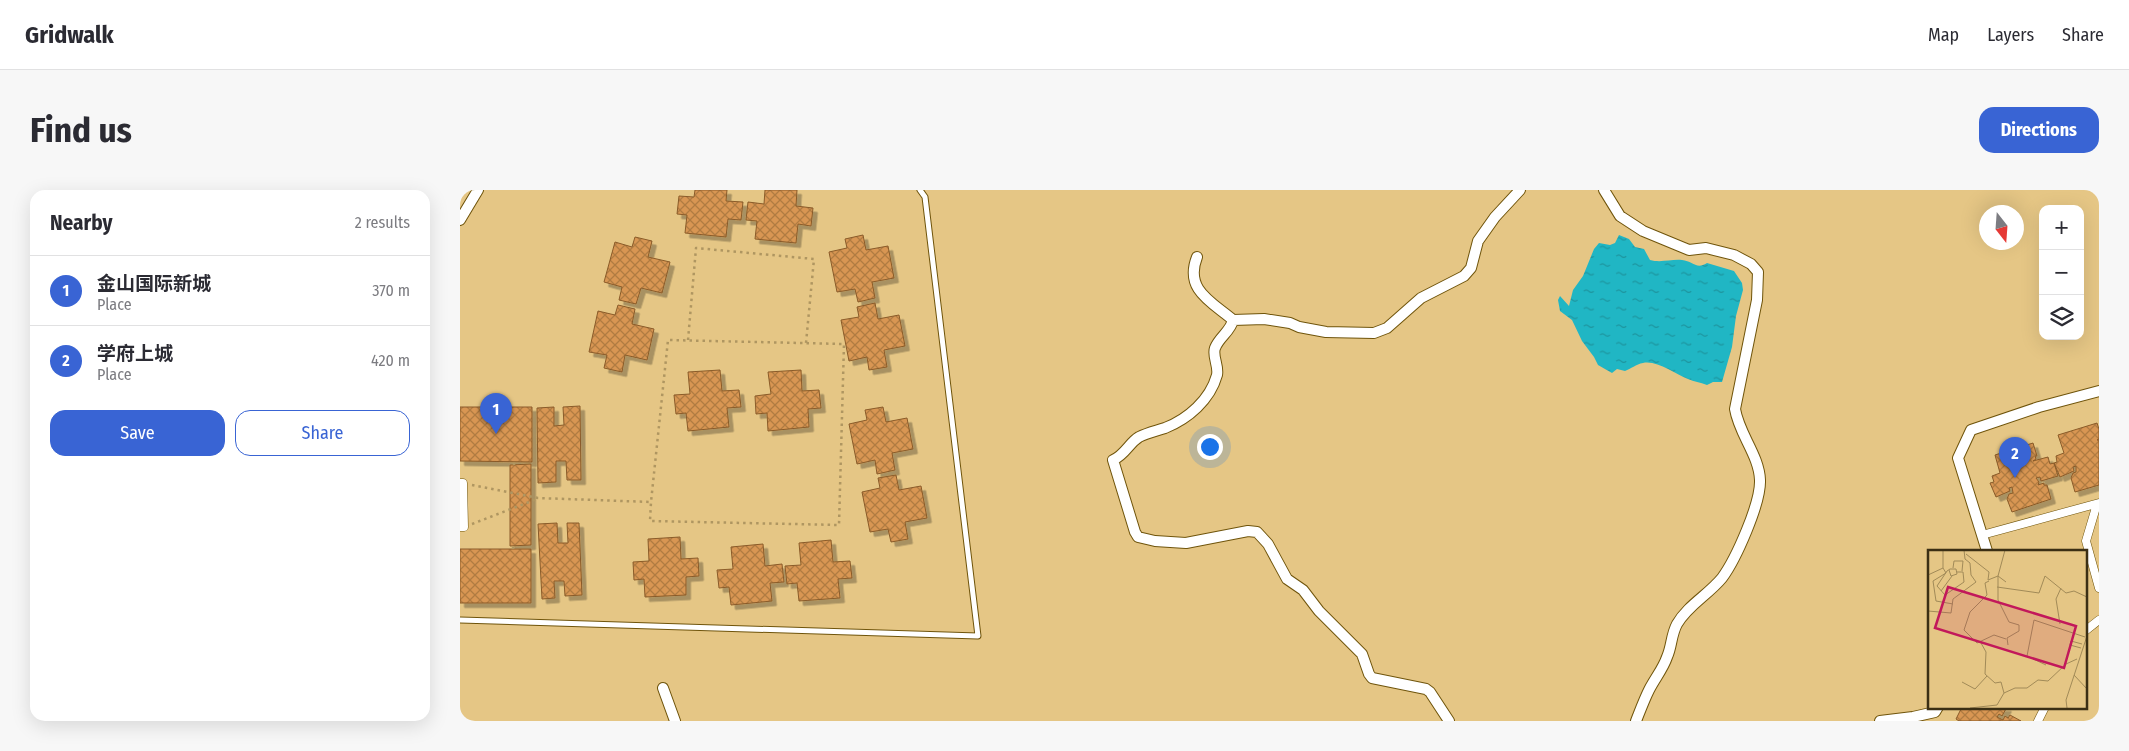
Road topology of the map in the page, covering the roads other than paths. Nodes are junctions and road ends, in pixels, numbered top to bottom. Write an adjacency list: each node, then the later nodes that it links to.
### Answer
1 (478, 190): 5 (street)
2 (920, 190): 15 (lane)
3 (1520, 190): 7 (street)
4 (1604, 190): 23 (street)
5 (460, 220)
6 (1197, 258): 7 (street)
7 (1233, 320): 22 (street)
8 (2099, 391): 12 (street)
9 (462, 483): 11 (street)
10 (2098, 503): 12 (street); 14 (street)
11 (462, 527)
12 (1982, 535): 13 (street)
13 (1987, 550)
14 (2099, 588)
15 (460, 620)
16 (2099, 620): 17 (street)
17 (2086, 630)
18 (662, 688): 21 (street)
19 (1938, 708): 24 (street)
20 (2044, 708): 25 (street)
21 (675, 721)
22 (1449, 721)
23 (1636, 721)
24 (1880, 721)
25 (2038, 721)

